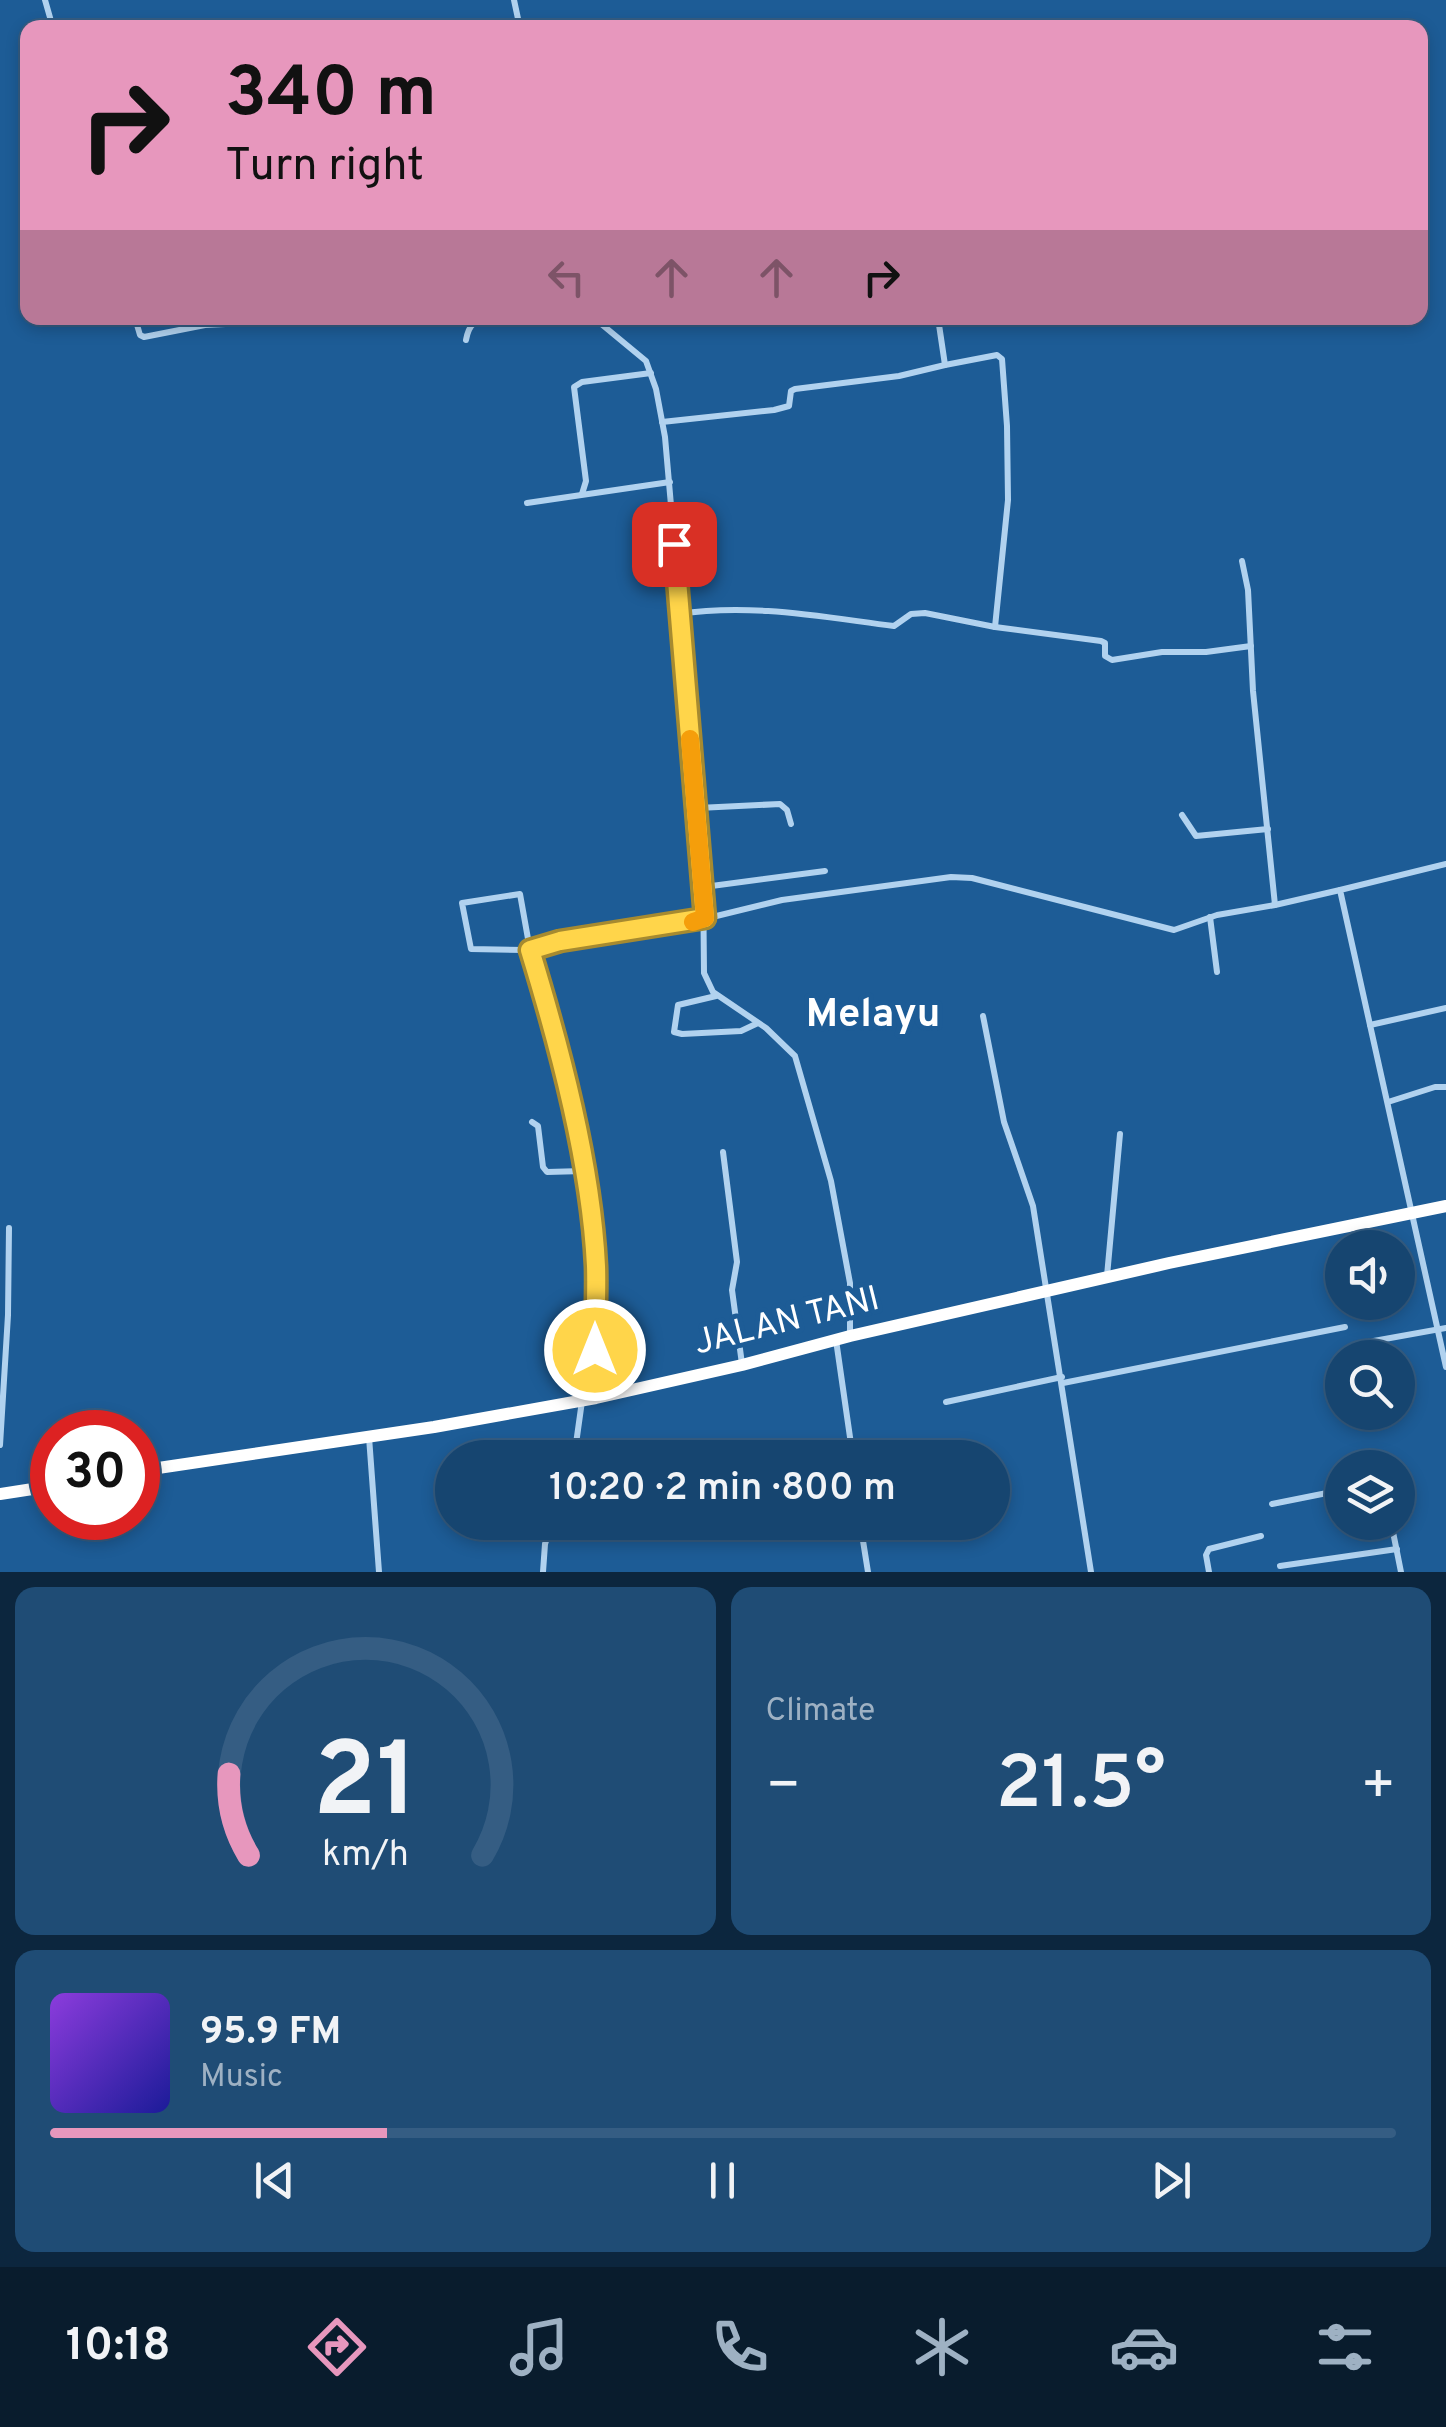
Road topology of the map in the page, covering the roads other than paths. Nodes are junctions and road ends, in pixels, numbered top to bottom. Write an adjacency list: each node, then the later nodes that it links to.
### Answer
1 (137, 325): 2 (street)
2 (205, 325)
3 (471, 325): 6 (street)
4 (600, 325): 8 (street)
5 (939, 325): 7 (street)
6 (466, 340)
7 (945, 366): 9 (street); 15 (street)
8 (651, 373): 9 (street); 11 (street)
9 (662, 422): 10 (street)
10 (670, 482): 11 (street); 14 (street)
11 (582, 494): 12 (street)
12 (526, 503)
13 (1242, 561): 16 (street)
14 (679, 614): 15 (street); 17 (street)
15 (995, 626): 16 (street)
16 (1250, 646): 20 (street)
17 (698, 808): 19 (street); 23 (street)
18 (1182, 815): 20 (street)
19 (791, 824)
20 (1268, 828): 25 (street)
21 (1446, 864): 24 (street)
22 (825, 871): 23 (street)
23 (704, 887): 27 (street)
24 (1340, 890): 25 (street); 34 (street)
25 (1275, 906): 26 (street)
26 (1210, 917): 27 (street); 29 (street)
27 (705, 918): 28 (street); 30 (street)
28 (530, 950): 28 (street); 40 (street)
29 (1217, 972)
30 (718, 995): 33 (street); 33 (street)
31 (1446, 1008): 34 (street)
32 (982, 1016): 45 (street)
33 (758, 1024): 48 (street)
34 (1370, 1025): 36 (street)
35 (1446, 1087): 36 (street)
36 (1388, 1102): 42 (street)
37 (532, 1122): 40 (street)
38 (1120, 1134): 44 (street)
39 (724, 1152): 50 (street)
40 (583, 1171): 53 (street)
41 (1446, 1206): 42 (highway, JALAN TANI)
42 (1413, 1214): 44 (highway, JALAN TANI); 47 (street)
43 (9, 1228): 58 (street)
44 (1107, 1278): 45 (highway, JALAN TANI)
45 (1046, 1291): 48 (highway, JALAN TANI); 52 (street)
46 (1345, 1327): 52 (street)
47 (1442, 1328): 49 (street); 51 (street)
48 (843, 1338): 50 (highway, JALAN TANI); 57 (street)
49 (1378, 1340)
50 (742, 1365): 53 (highway, JALAN TANI)
51 (1446, 1367)
52 (1063, 1380): 54 (street); 73 (street)
53 (589, 1400): 55 (highway, JALAN TANI); 56 (street)
54 (946, 1402)
55 (369, 1436): 59 (highway, JALAN TANI); 70 (street)
56 (579, 1440)
57 (852, 1440)
58 (0, 1445)
59 (160, 1468)
60 (30, 1489): 61 (highway)
61 (0, 1492)
62 (1325, 1493): 63 (street)
63 (1272, 1504)
64 (1261, 1536): 74 (street)
65 (546, 1540): 71 (street)
66 (863, 1540): 72 (street)
67 (1395, 1540): 68 (street)
68 (1397, 1549): 69 (street); 75 (street)
69 (1280, 1566)
70 (379, 1572)
71 (543, 1572)
72 (868, 1572)
73 (1092, 1572)
74 (1209, 1572)
75 (1401, 1572)

